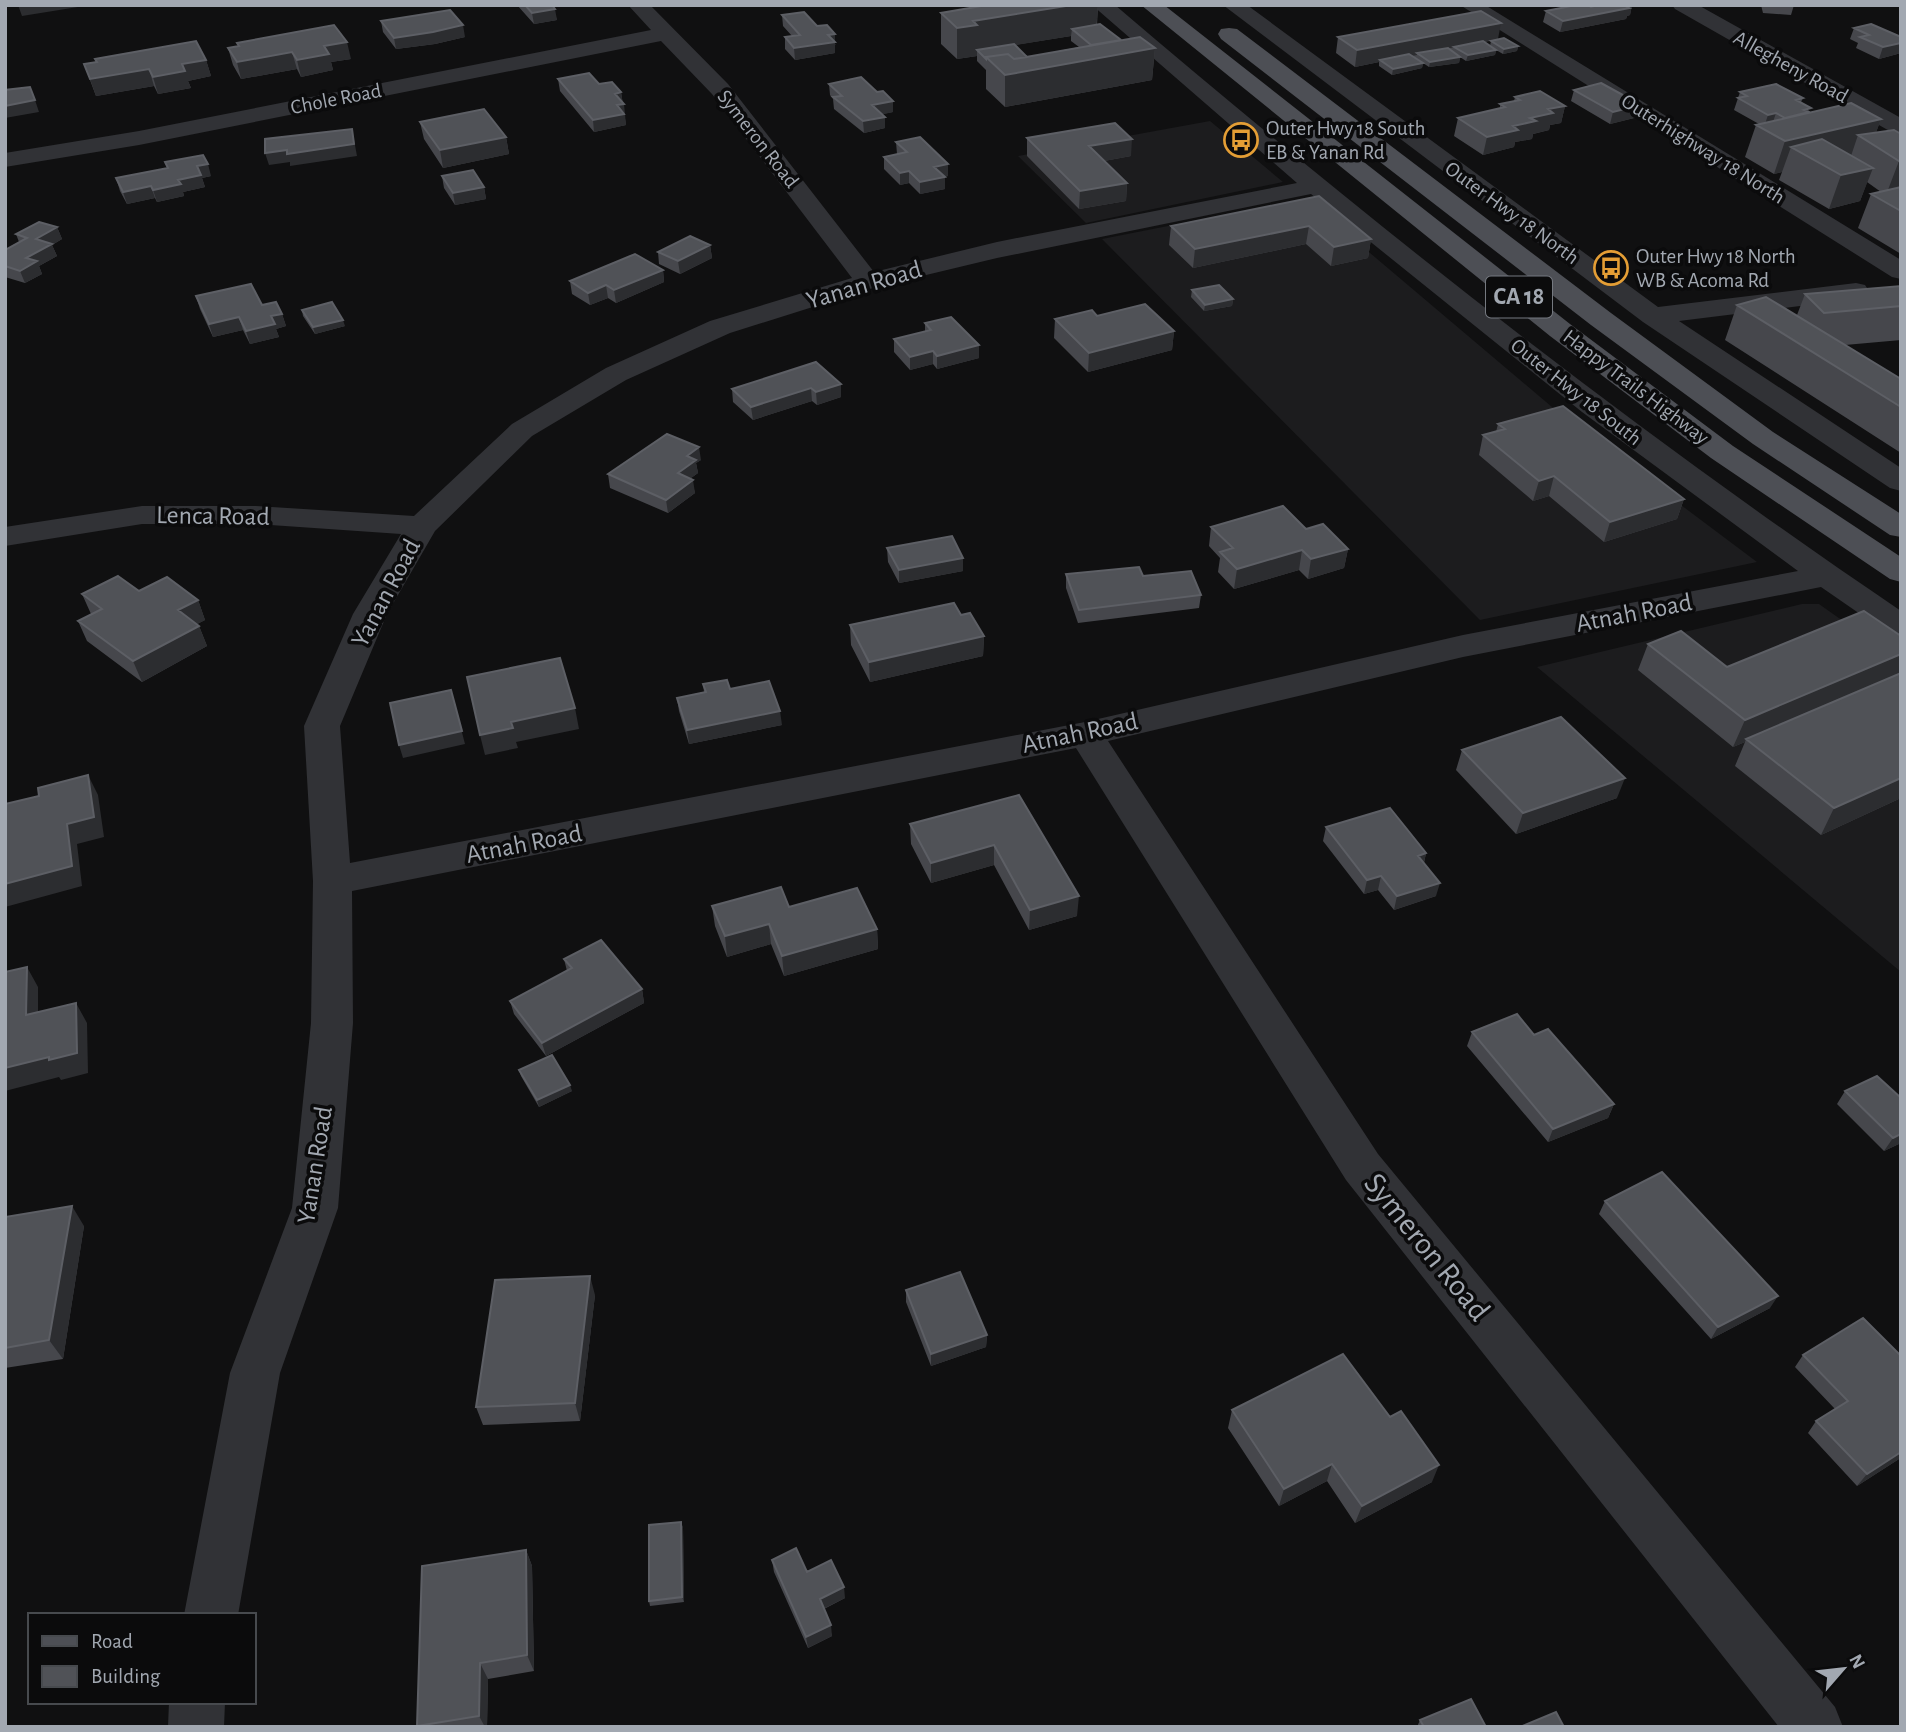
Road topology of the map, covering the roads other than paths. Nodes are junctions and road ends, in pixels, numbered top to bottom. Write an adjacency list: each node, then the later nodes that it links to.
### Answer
1 (638, 5): 8 (street, Symeron Road)
2 (1102, 5): 11 (street, Outer Hwy 18 South)
3 (1151, 5): 20 (main road, Happy Trails Highway / CA 18)
4 (1233, 5): 15 (street, Outer Hwy 18 North)
5 (1470, 5): 12 (street, Outerhighway 18 North)
6 (1682, 5): 9 (street, Allegheny Road)
7 (1213, 22): 18 (main road, Happy Trails Highway / CA 18)
8 (667, 33): 10 (street, Chole Road); 13 (street, Symeron Road)
9 (1901, 128)
10 (5, 160)
11 (1316, 186): 13 (street, Yanan Road); 21 (street, Outer Hwy 18 South)
12 (1901, 271)
13 (868, 281): 17 (street, Yanan Road)
14 (1901, 285): 15 (street)
15 (1653, 316): 16 (street, Outer Hwy 18 North)
16 (1901, 482)
17 (422, 526): 19 (street, Lenca Road); 24 (street, Yanan Road)
18 (1901, 528)
19 (5, 537)
20 (1901, 572)
21 (1825, 576): 22 (street, Outer Hwy 18 South); 23 (street, Atnah Road)
22 (1901, 627)
23 (1085, 734): 24 (street, Atnah Road); 28 (street, Symeron Road)
24 (332, 881): 25 (street, Yanan Road)
25 (211, 1613)
26 (197, 1704): 27 (street)
27 (196, 1727)
28 (1815, 1727)

